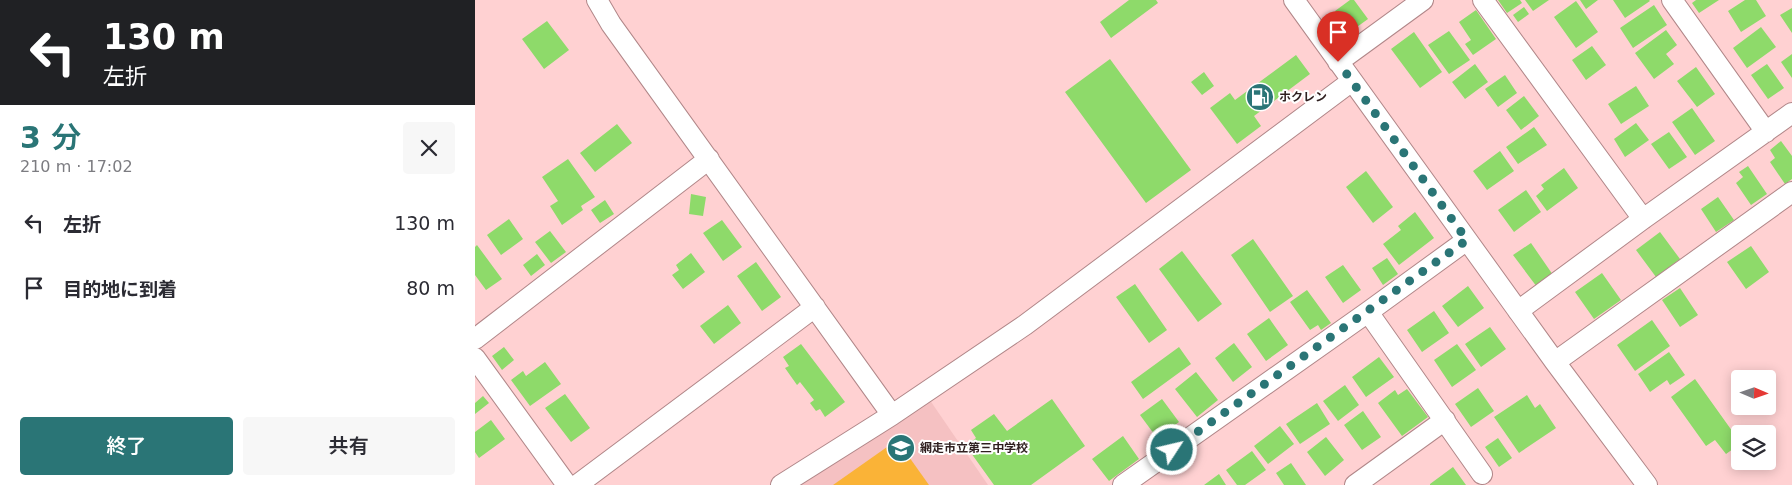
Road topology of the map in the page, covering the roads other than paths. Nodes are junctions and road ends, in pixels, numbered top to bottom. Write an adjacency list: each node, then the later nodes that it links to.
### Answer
1 (597, 0): 10 (street)
2 (1294, 0): 6 (street)
3 (1423, 0): 6 (street)
4 (1483, 0): 12 (street)
5 (1672, 0): 9 (street)
6 (1338, 62): 7 (street)
7 (1352, 81): 13 (street); 20 (street)
8 (1792, 114): 9 (street)
9 (1766, 132): 12 (street)
10 (709, 159): 14 (street); 17 (street)
11 (1792, 192): 19 (street)
12 (1643, 219): 15 (street)
13 (1467, 240): 15 (street); 16 (street)
14 (815, 308): 20 (street); 24 (street)
15 (1518, 311): 19 (street)
16 (1368, 312): 21 (street); 26 (street)
17 (475, 339)
18 (475, 358): 23 (street)
19 (1555, 362): 28 (street)
20 (892, 415): 25 (street)
21 (1445, 420): 22 (street); 27 (street)
22 (1482, 474)
23 (567, 485)
24 (577, 485)
25 (781, 485)
26 (1123, 485)
27 (1355, 485)
28 (1647, 485)

